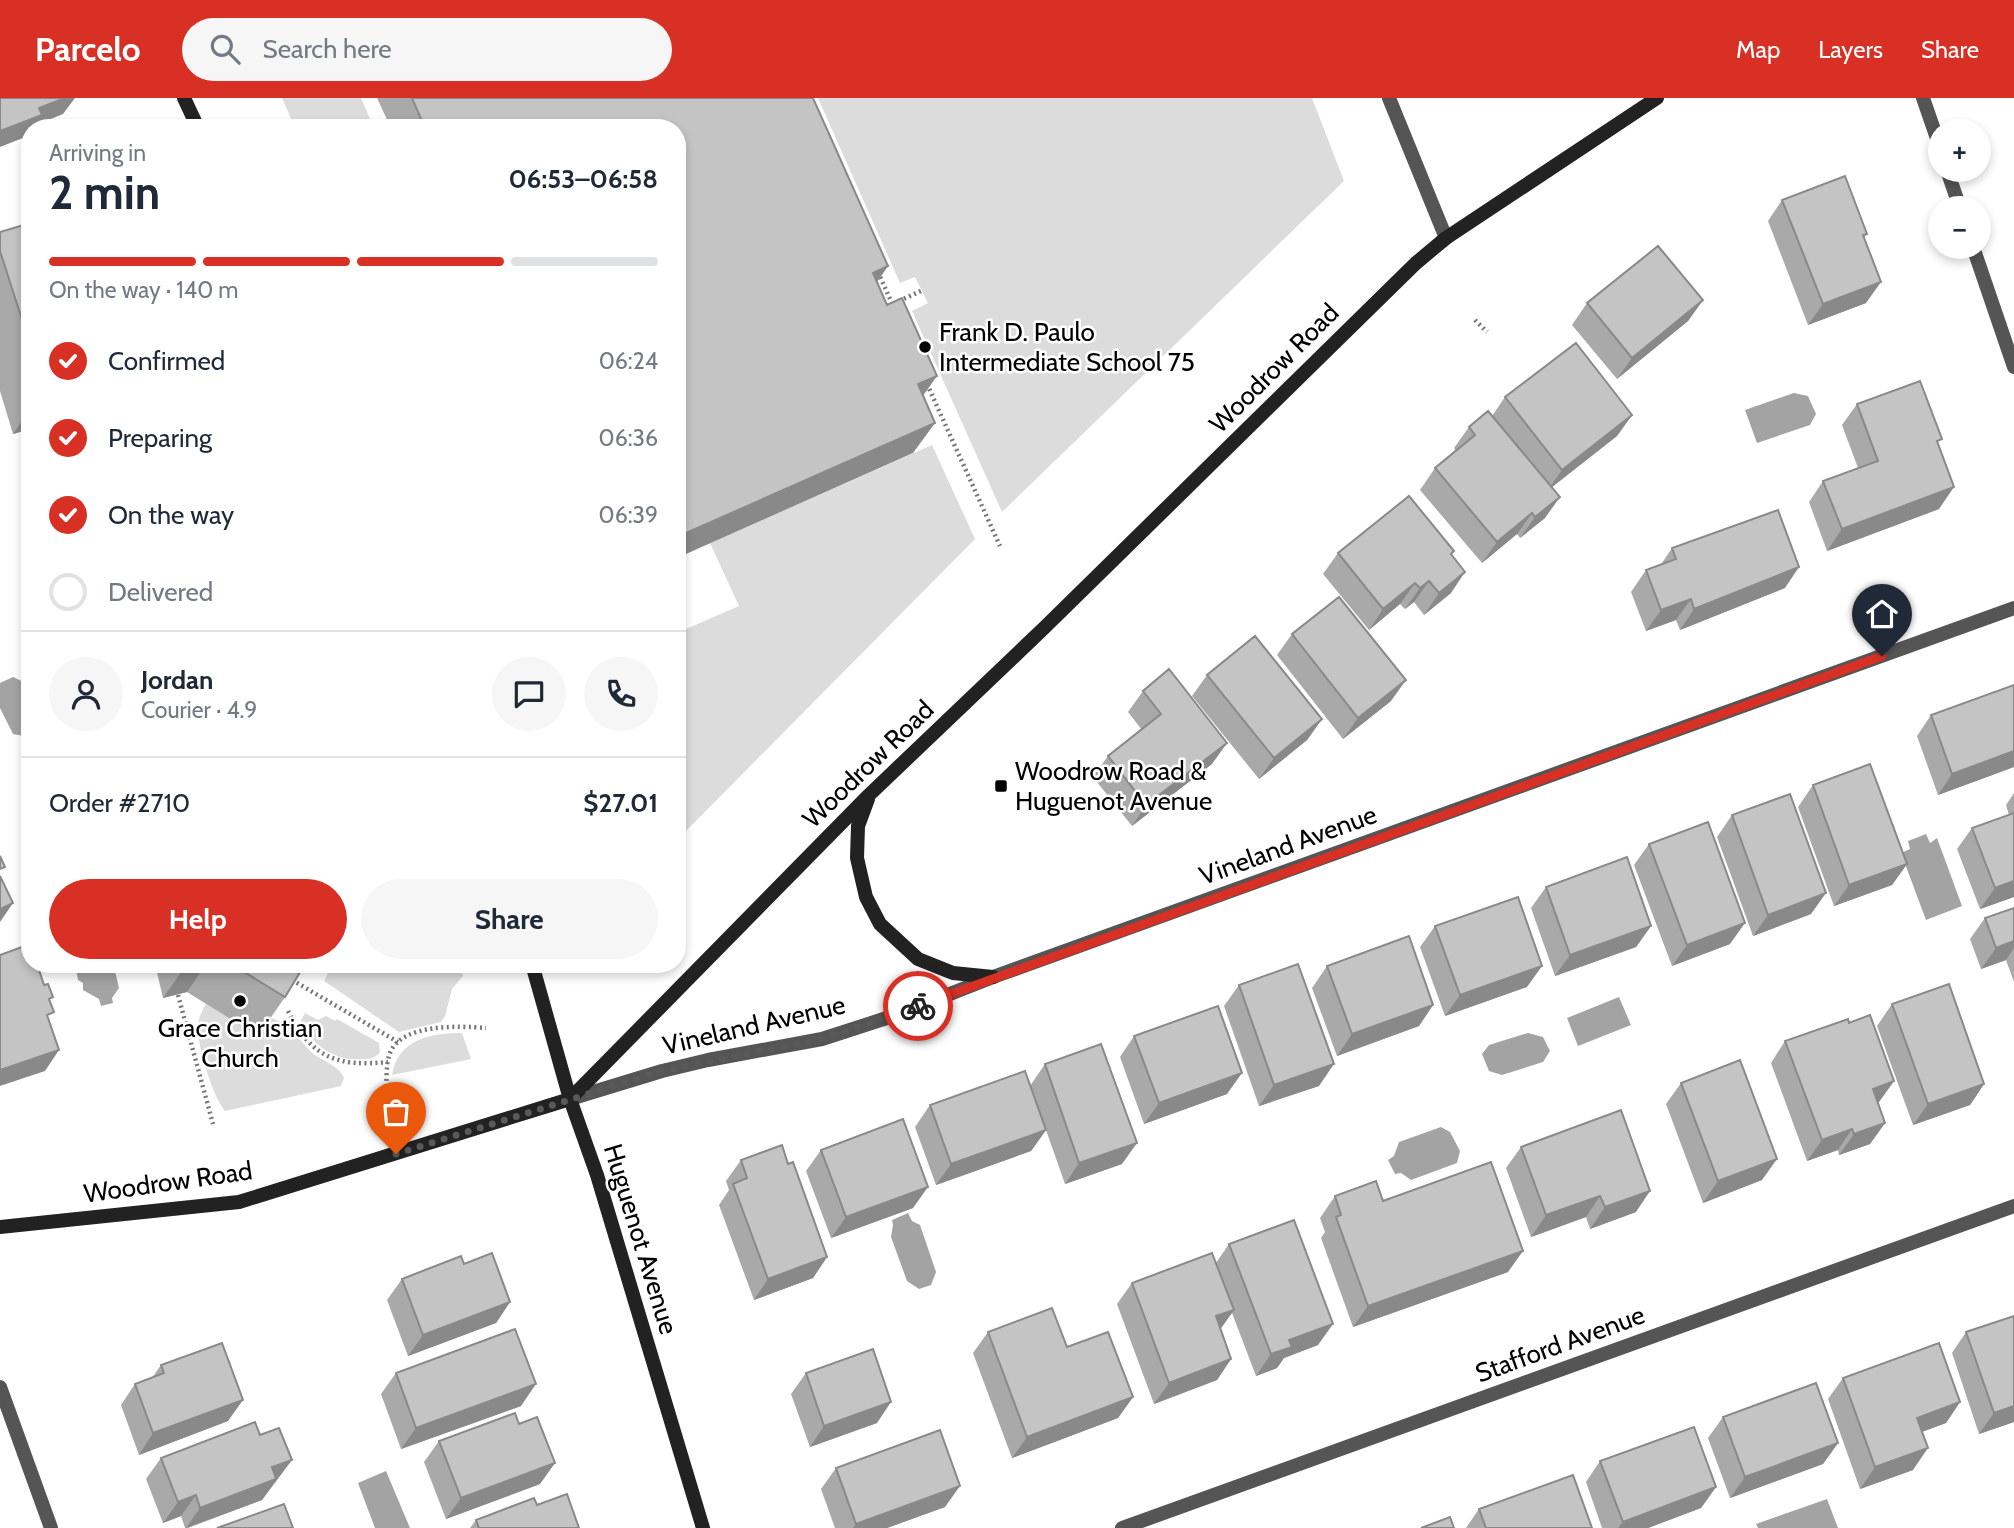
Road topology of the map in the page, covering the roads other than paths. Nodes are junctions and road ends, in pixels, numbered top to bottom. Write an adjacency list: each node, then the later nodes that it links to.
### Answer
1 (184, 98): 5 (street)
2 (1389, 98): 7 (street)
3 (1657, 98): 7 (street, Woodrow Road)
4 (1923, 98): 6 (street)
5 (194, 119)
6 (1930, 119)
7 (1446, 237): 11 (street, Woodrow Road)
8 (1977, 259): 9 (street)
9 (2014, 367)
10 (2014, 608): 13 (street, Vineland Avenue)
11 (869, 795): 13 (street); 14 (street, Woodrow Road)
12 (535, 973): 14 (street, Huguenot Avenue)
13 (993, 977): 14 (street, Vineland Avenue)
14 (570, 1099): 16 (street, Woodrow Road); 19 (street, Huguenot Avenue)
15 (2014, 1206): 20 (street, Stafford Avenue)
16 (0, 1227)
17 (0, 1387): 18 (street)
18 (51, 1528)
19 (703, 1528)
20 (1122, 1528)

